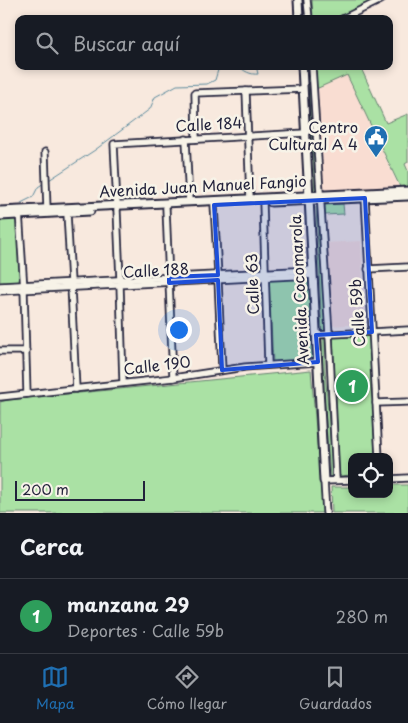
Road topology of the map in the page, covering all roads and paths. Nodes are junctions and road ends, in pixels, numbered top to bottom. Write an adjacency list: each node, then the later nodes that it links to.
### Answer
1 (298, 0): 4 (main road)
2 (307, 0): 5 (street)
3 (381, 0): 6 (street)
4 (299, 15)
5 (309, 15)
6 (350, 15)
7 (302, 70): 9 (main road, Avenida Cocomarola)
8 (312, 70): 18 (street)
9 (303, 89): 10 (street); 11 (main road, Avenida Cocomarola)
10 (246, 91): 12 (street); 14 (street)
11 (305, 133): 12 (street, Calle 184); 21 (main road, Avenida Cocomarola)
12 (248, 136): 14 (street, Calle 184); 20 (street)
13 (186, 139): 14 (street, Calle 184); 22 (street); 26 (street, Calle 184)
14 (196, 139)
15 (44, 152): 25 (street)
16 (408, 191): 18 (main road, Avenida Juan Manuel Fangio)
17 (408, 196): 19 (main road, Avenida Juan Manuel Fangio)
18 (320, 198): 19 (main road, Avenida Juan Manuel Fangio); 21 (main road, Avenida Juan Manuel Fangio); 45 (street)
19 (365, 198): 33 (street, Calle 59b)
20 (250, 199): 21 (main road, Avenida Juan Manuel Fangio); 22 (main road, Avenida Juan Manuel Fangio)
21 (309, 199): 23 (main road, Avenida Juan Manuel Fangio); 34 (main road, Avenida Cocomarola)
22 (189, 202): 26 (main road, Avenida Juan Manuel Fangio)
23 (262, 203): 24 (main road, Avenida Juan Manuel Fangio); 35 (street, Calle 63)
24 (214, 205): 27 (main road, Avenida Juan Manuel Fangio); 36 (street)
25 (47, 208): 26 (main road, Avenida Juan Manuel Fangio); 30 (main road, Avenida Juan Manuel Fangio)
26 (117, 208): 27 (main road, Avenida Juan Manuel Fangio); 29 (main road, Avenida Juan Manuel Fangio); 38 (street)
27 (166, 208): 37 (street)
28 (0, 211): 30 (main road, Avenida Juan Manuel Fangio)
29 (68, 212): 30 (main road, Avenida Juan Manuel Fangio); 39 (street)
30 (19, 213): 31 (main road, Avenida Juan Manuel Fangio); 41 (street)
31 (0, 216)
32 (408, 267): 33 (street)
33 (368, 269): 44 (street, Calle 59b)
34 (313, 272): 35 (street, Calle 188); 46 (main road, Avenida Cocomarola)
35 (265, 275): 36 (street, Calle 188); 50 (street, Calle 63)
36 (218, 277): 37 (street, Calle 188); 51 (street)
37 (169, 280): 38 (street, Calle 188); 52 (street)
38 (120, 282): 39 (street, Calle 188); 53 (street)
39 (71, 285): 41 (street, Calle 188); 54 (street)
40 (0, 286): 41 (street, Calle 188)
41 (24, 287): 42 (street, Calle 188); 48 (street)
42 (0, 291)
43 (408, 330): 44 (street)
44 (372, 332): 45 (street); 58 (street, Calle 59b)
45 (329, 334): 46 (street); 62 (street)
46 (316, 335): 49 (main road, Avenida Cocomarola)
47 (0, 351): 48 (street)
48 (26, 351): 55 (street)
49 (318, 362): 50 (street, Calle 190); 64 (main road, Avenida Cocomarola)
50 (268, 365): 51 (street, Calle 190)
51 (222, 370): 52 (street, Calle 190)
52 (174, 378): 53 (street, Calle 190)
53 (123, 383): 54 (street, Calle 190)
54 (76, 389): 55 (street, Calle 190)
55 (27, 394): 56 (street, Calle 190)
56 (0, 397)
57 (408, 402): 58 (street)
58 (376, 404): 59 (street, Calle 59b)
59 (379, 453)
60 (408, 478): 61 (street)
61 (393, 479)
62 (336, 480): 63 (street); 64 (street)
63 (348, 480)
64 (324, 481): 65 (street, Avenida Cocomarola)
65 (326, 513)

